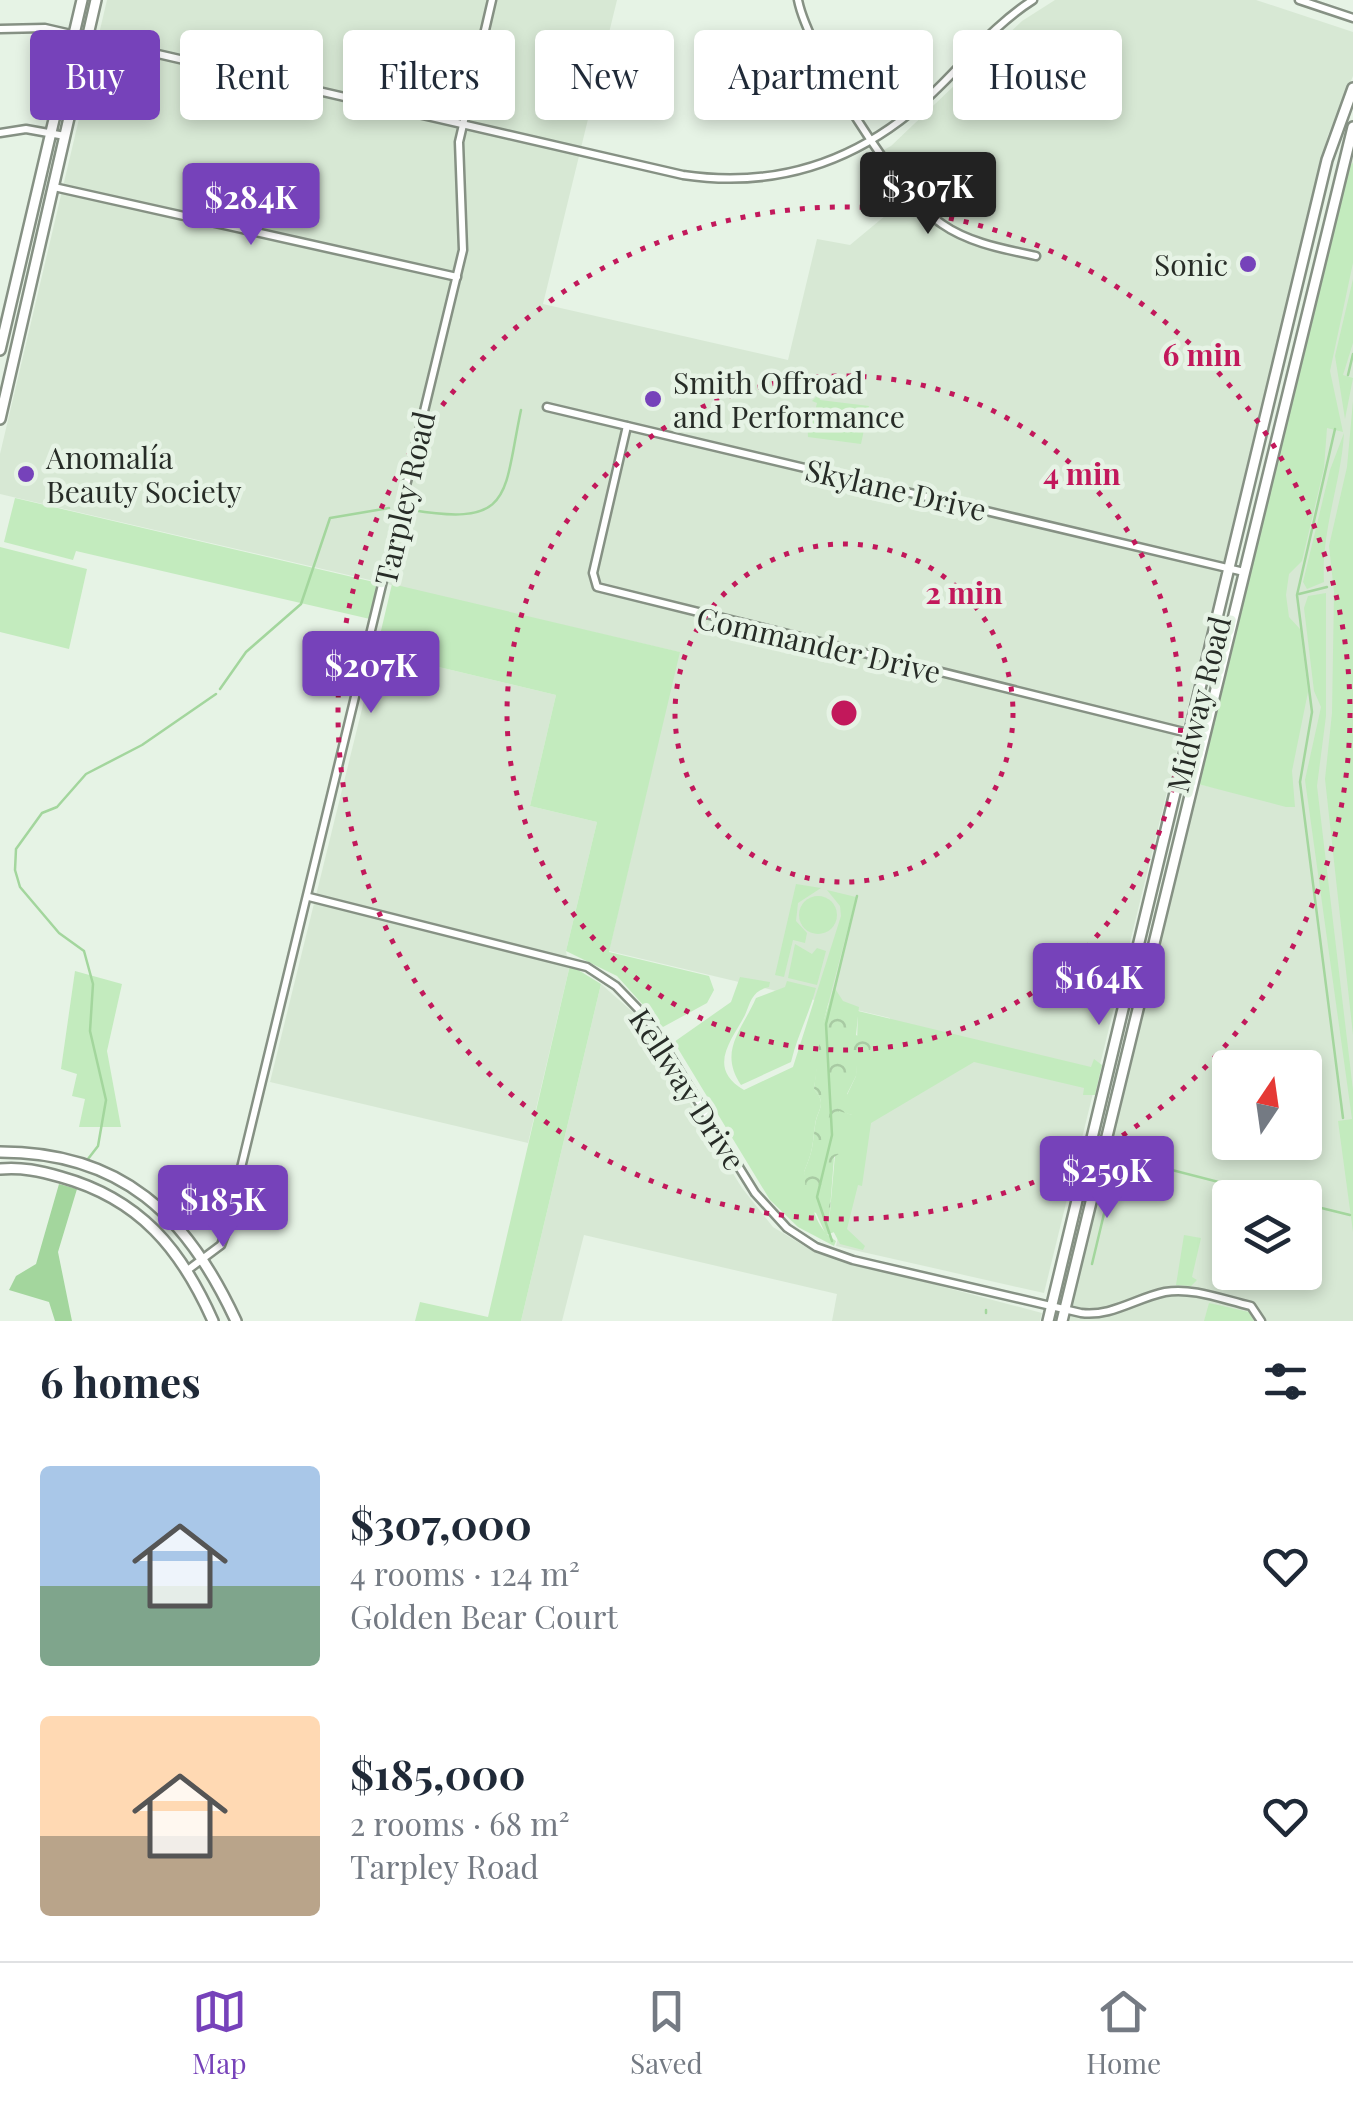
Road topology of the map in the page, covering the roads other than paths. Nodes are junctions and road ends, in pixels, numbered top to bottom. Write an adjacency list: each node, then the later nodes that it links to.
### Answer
1 (82, 0): 10 (main road)
2 (96, 0): 11 (main road)
3 (492, 0): 16 (street, Tarpley Road)
4 (798, 0): 21 (street)
5 (1033, 0): 21 (street)
6 (1300, 0): 7 (street)
7 (1353, 18)
8 (0, 29): 9 (street)
9 (53, 30)
10 (75, 30)
11 (90, 30)
12 (160, 54): 16 (street)
13 (1353, 88): 22 (main road, Midway Road)
14 (52, 120): 18 (main road)
15 (70, 120): 20 (main road)
16 (462, 124): 21 (street); 28 (street, Tarpley Road)
17 (1353, 127): 23 (main road, Midway Road)
18 (49, 132): 19 (street); 20 (street); 31 (main road)
19 (0, 133)
20 (66, 136): 24 (main road)
21 (873, 141): 26 (street)
22 (1332, 145): 23 (main road); 25 (main road, Midway Road)
23 (1346, 150): 27 (main road, Midway Road)
24 (54, 187): 28 (street); 33 (main road)
25 (1304, 255): 27 (main road); 29 (main road, Midway Road)
26 (1036, 256)
27 (1319, 258): 30 (main road, Midway Road)
28 (457, 277): 43 (street, Tarpley Road)
29 (1288, 324): 30 (main road); 36 (main road, Midway Road)
30 (1303, 327): 38 (main road, Midway Road)
31 (0, 350)
32 (0, 360): 33 (street)
33 (13, 362): 35 (main road)
34 (547, 406): 37 (street, Skylane Drive)
35 (0, 418)
36 (1265, 424): 38 (main road); 39 (main road, Midway Road)
37 (628, 426): 39 (street, Skylane Drive); 41 (street, Commander Drive)
38 (1279, 427): 40 (main road, Midway Road)
39 (1231, 569): 40 (street, Skylane Drive); 41 (main road, Midway Road)
40 (1244, 572): 42 (main road, Midway Road)
41 (1192, 733): 42 (street, Commander Drive); 44 (main road, Midway Road)
42 (1204, 736): 45 (main road, Midway Road)
43 (308, 897): 52 (street, Tarpley Road); 54 (street, Kellway Drive)
44 (1136, 958): 45 (main road); 46 (main road, Midway Road)
45 (1150, 962): 47 (main road, Midway Road)
46 (1100, 1107): 47 (main road); 54 (main road, Midway Road)
47 (1114, 1111): 55 (main road, Midway Road)
48 (0, 1152): 49 (main road)
49 (33, 1152): 51 (main road); 52 (main road)
50 (0, 1169): 51 (main road)
51 (31, 1169): 53 (main road)
52 (205, 1258): 53 (street, Tarpley Road); 57 (main road)
53 (189, 1269): 56 (main road)
54 (1051, 1306): 55 (street, Kellway Drive); 58 (main road, Midway Road)
55 (1064, 1315): 59 (street, Kellway Drive)
56 (212, 1321)
57 (236, 1321)
58 (1048, 1321)
59 (1262, 1321)

